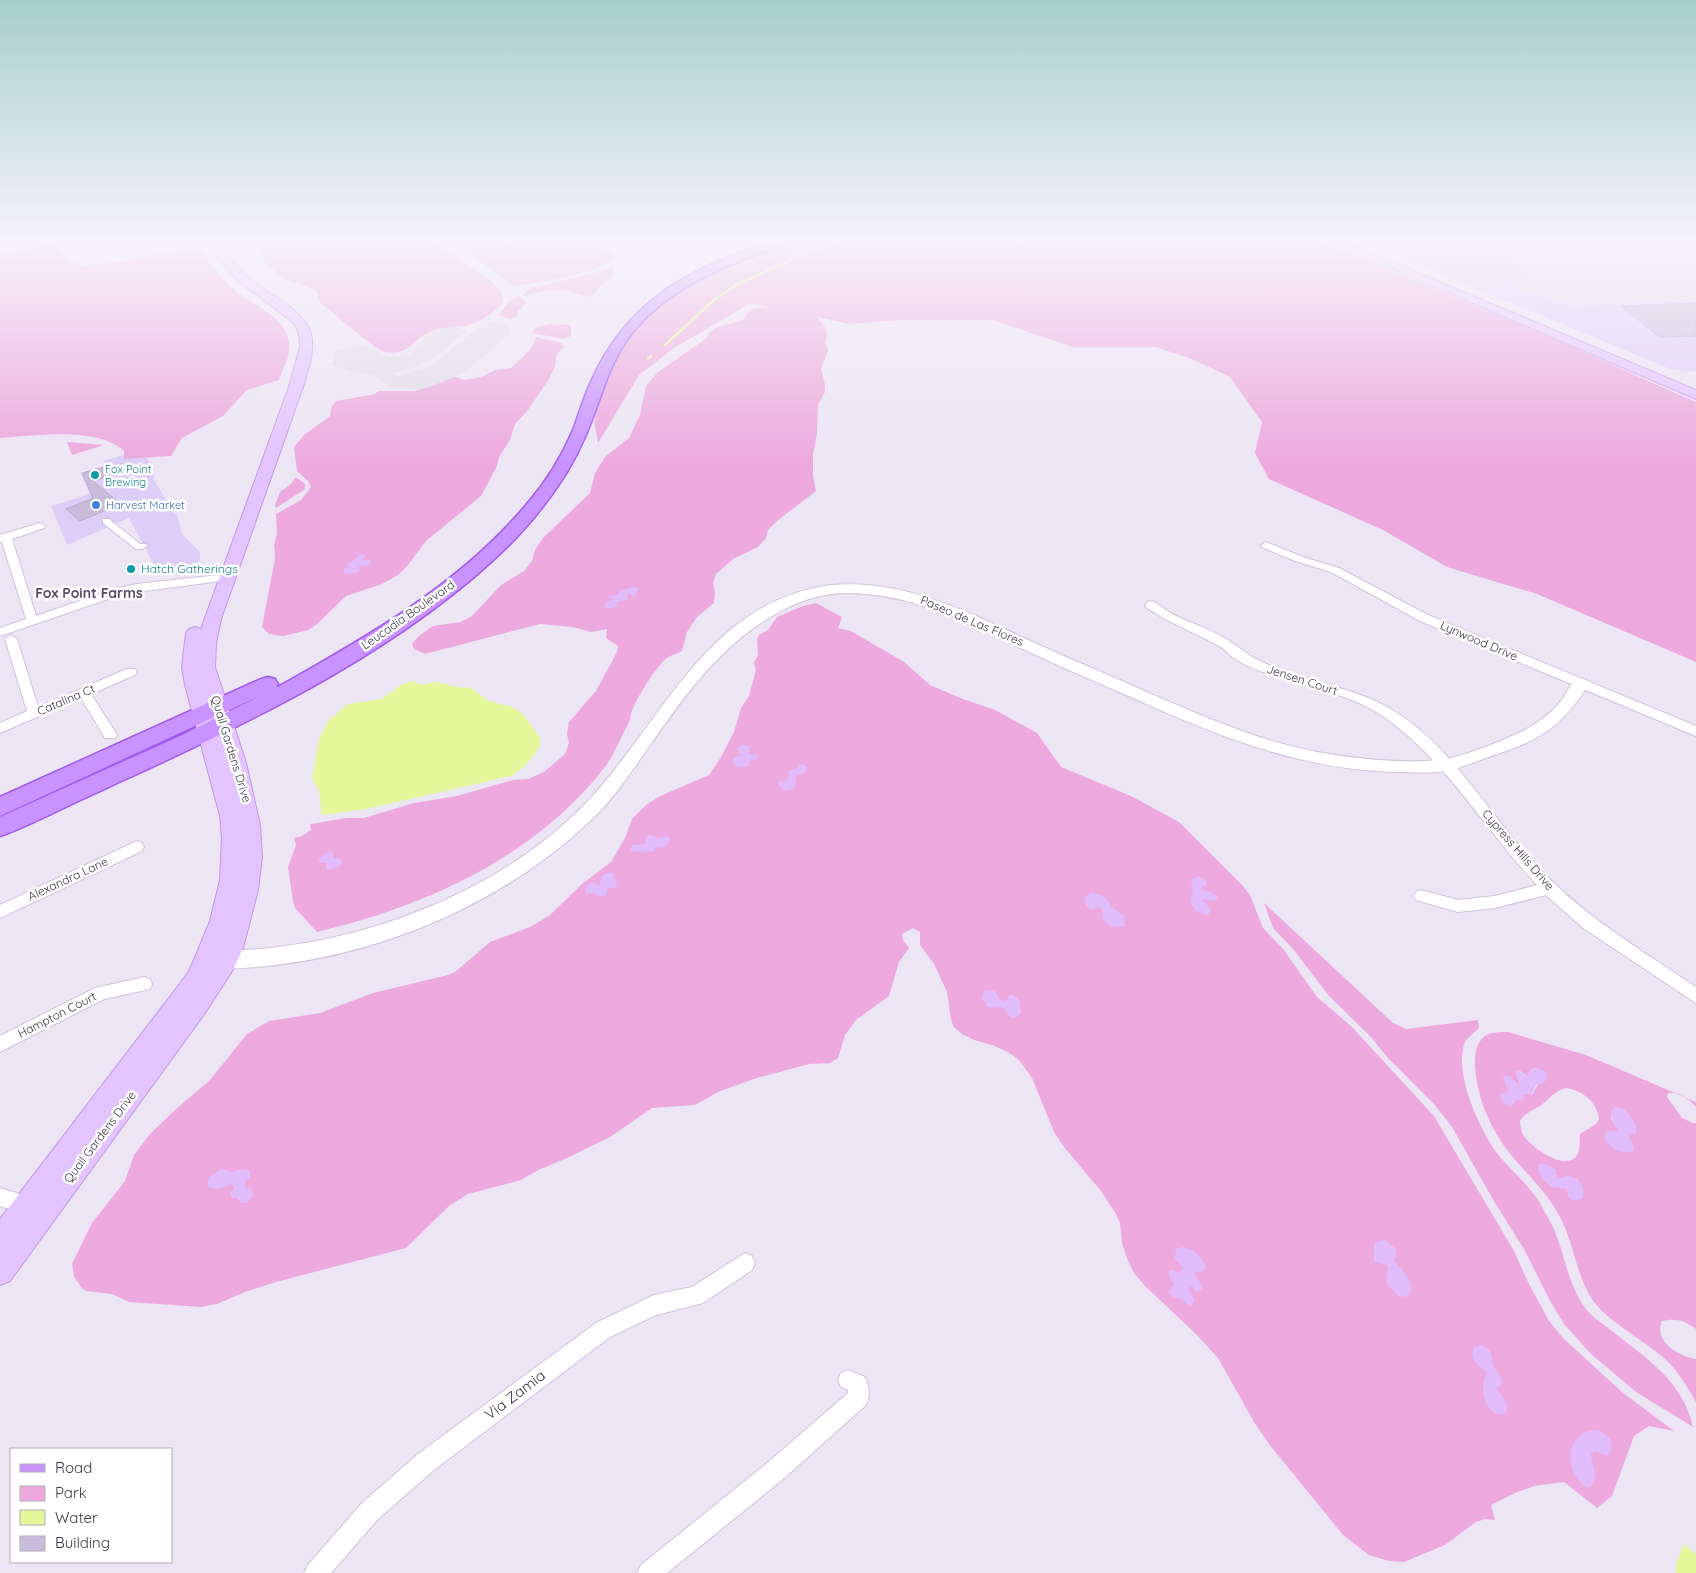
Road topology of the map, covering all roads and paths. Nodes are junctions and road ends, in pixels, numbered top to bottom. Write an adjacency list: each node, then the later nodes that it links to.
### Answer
1 (280, 314): 18 (main road, Quail Gardens Drive)
2 (292, 314): 18 (main road, Quail Gardens Drive)
3 (631, 314): 9 (main road)
4 (643, 314): 27 (main road, Leucadia Boulevard)
5 (1507, 314): 8 (main road)
6 (1520, 314): 7 (main road)
7 (1696, 389)
8 (1696, 395)
9 (571, 414)
10 (106, 521): 15 (street)
11 (40, 526): 12 (street)
12 (3, 538): 20 (street)
13 (482, 540): 16 (main road)
14 (1266, 545): 24 (street, Lynwood Drive)
15 (143, 546)
16 (468, 552)
17 (440, 576): 27 (main road, Leucadia Boulevard)
18 (221, 577): 20 (street); 27 (main road, Quail Gardens Drive)
19 (1151, 604): 31 (street, Jensen Court)
20 (32, 621): 21 (street)
21 (0, 632)
22 (11, 639): 26 (street)
23 (131, 672): 25 (street, Catalina Ct)
24 (1582, 684): 29 (street, Lynwood Drive); 31 (street, Paseo de Las Flores)
25 (84, 692): 26 (street, Catalina Ct); 30 (street)
26 (34, 714): 28 (street, Catalina Ct)
27 (213, 719): 32 (main road, Leucadia Boulevard); 33 (main road, Leucadia Boulevard); 38 (main road, Quail Gardens Drive)
28 (0, 728)
29 (1696, 731)
30 (110, 735)
31 (1447, 765): 35 (street, Cypress Hills Drive); 38 (street, Paseo de Las Flores)
32 (0, 807)
33 (0, 827)
34 (137, 847): 37 (street, Alexandra Lane)
35 (1549, 888): 36 (street); 40 (street, Cypress Hills Drive)
36 (1421, 896)
37 (0, 912)
38 (216, 960): 43 (main road, Quail Gardens Drive)
39 (144, 984): 41 (street, Hampton Court)
40 (1696, 996)
41 (0, 1044)
42 (0, 1197): 43 (street)
43 (36, 1208): 44 (main road, Quail Gardens Drive); 46 (main road, Quail Gardens Drive)
44 (0, 1242)
45 (745, 1263): 48 (street, Via Zamia)
46 (0, 1271)
47 (848, 1380): 49 (street)
48 (316, 1573)
49 (649, 1573)

